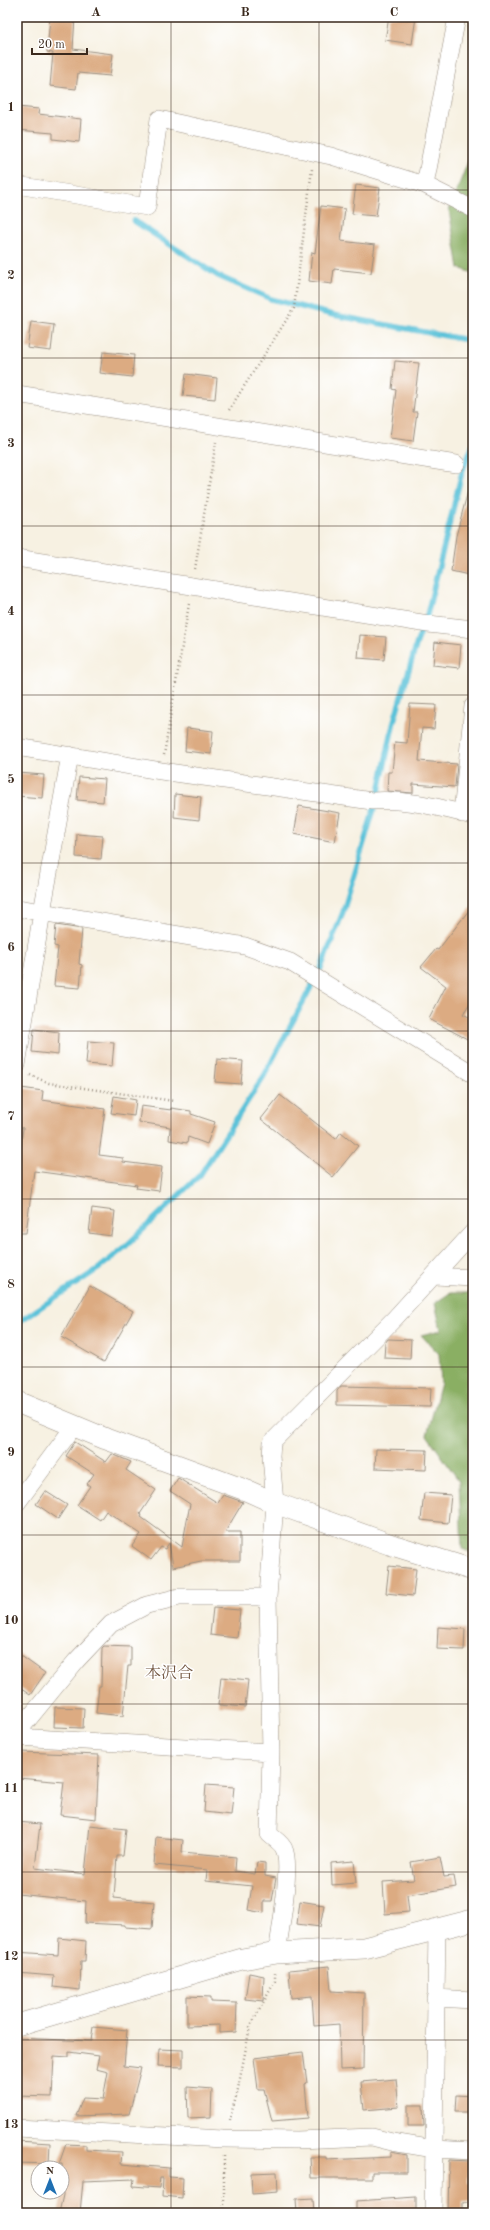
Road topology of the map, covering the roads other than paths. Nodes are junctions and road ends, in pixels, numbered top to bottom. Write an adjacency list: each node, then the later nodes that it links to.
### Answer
1 (457, 17): 2 (street)
2 (425, 185): 3 (street); 4 (street)
3 (17, 186)
4 (473, 209)
5 (17, 394): 6 (street)
6 (456, 464)
7 (17, 558): 8 (street)
8 (473, 629)
9 (473, 706): 12 (street)
10 (17, 747): 11 (street)
11 (70, 755): 12 (street); 14 (street)
12 (467, 815)
13 (17, 908): 14 (street)
14 (42, 912): 15 (street); 16 (street)
15 (20, 1068)
16 (473, 1074)
17 (473, 1232): 18 (street)
18 (435, 1276): 19 (street); 23 (street)
19 (473, 1278)
20 (17, 1402): 21 (street)
21 (75, 1425): 22 (street); 23 (street)
22 (17, 1503)
23 (275, 1503): 24 (street); 25 (street)
24 (473, 1570)
25 (268, 1597): 26 (street); 28 (street)
26 (17, 1733)
27 (17, 1737): 28 (street)
28 (271, 1752): 31 (street)
29 (473, 1920): 30 (street)
30 (437, 1929): 31 (street); 32 (street)
31 (277, 1953): 34 (street)
32 (435, 1998): 33 (street); 36 (street)
33 (473, 2000)
34 (17, 2025)
35 (17, 2128): 36 (street)
36 (434, 2149): 37 (street); 38 (street)
37 (473, 2151)
38 (433, 2213)

